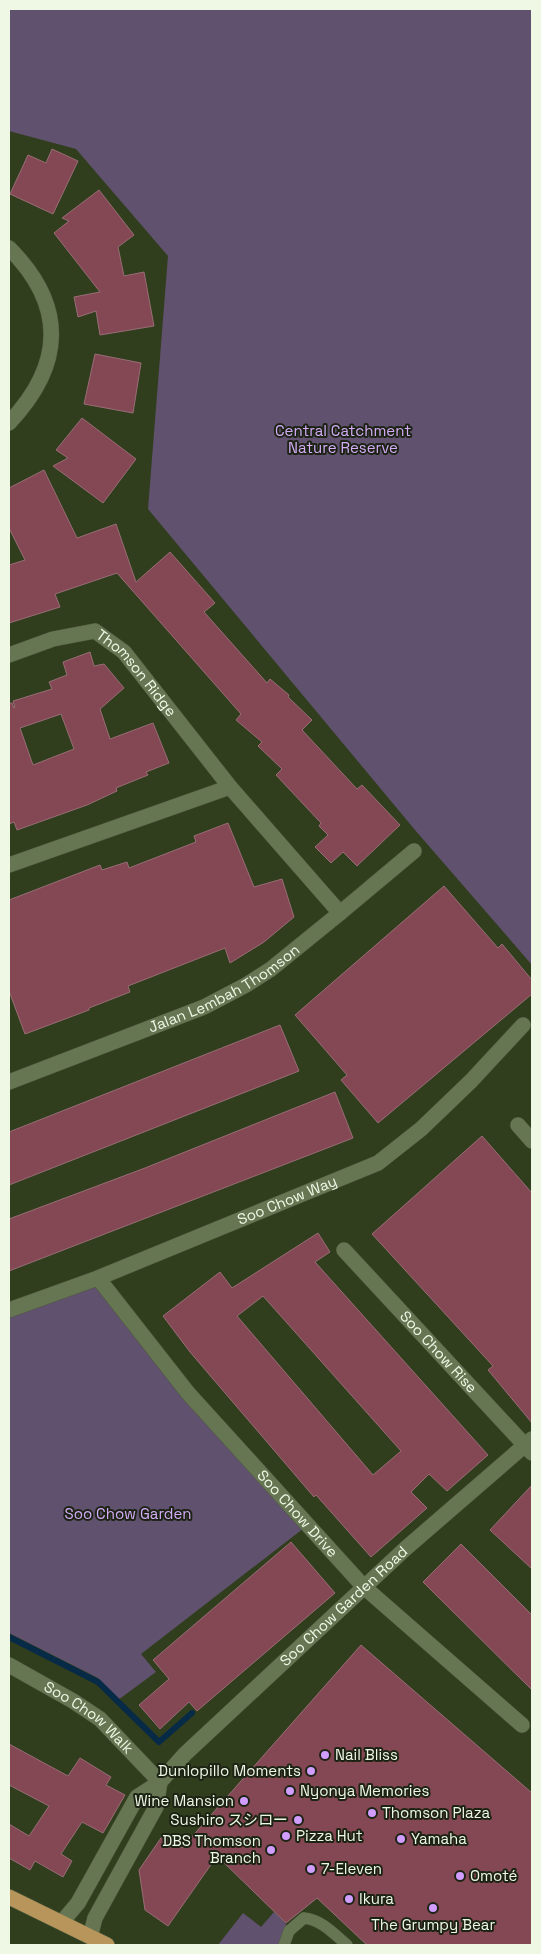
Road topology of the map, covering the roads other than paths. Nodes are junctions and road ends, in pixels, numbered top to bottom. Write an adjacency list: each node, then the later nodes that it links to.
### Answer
1 (9, 248): 2 (street)
2 (9, 423)
3 (9, 655): 4 (street, Thomson Ridge)
4 (230, 787): 6 (street); 7 (street, Thomson Ridge)
5 (414, 851): 7 (street, Jalan Lembah Thomson)
6 (9, 865)
7 (340, 913): 9 (street, Jalan Lembah Thomson)
8 (524, 1025): 13 (street, Soo Chow Way)
9 (9, 1082)
10 (518, 1125): 11 (street)
11 (532, 1141)
12 (344, 1250): 15 (street, Soo Chow Rise)
13 (98, 1278): 14 (street, Soo Chow Way); 16 (street, Soo Chow Drive)
14 (9, 1310)
15 (530, 1446): 16 (street, Soo Chow Garden Road)
16 (364, 1587): 18 (street, Soo Chow Drive); 19 (street, Soo Chow Garden Road)
17 (9, 1665): 19 (street, Soo Chow Walk)
18 (522, 1726)
19 (160, 1782): 21 (street, Soo Chow Garden Road); 22 (street)
20 (9, 1897): 21 (main road)
21 (62, 1922): 22 (main road)
22 (90, 1937): 23 (main road)
23 (107, 1945)
24 (284, 1945): 25 (lane)
25 (347, 1945)

